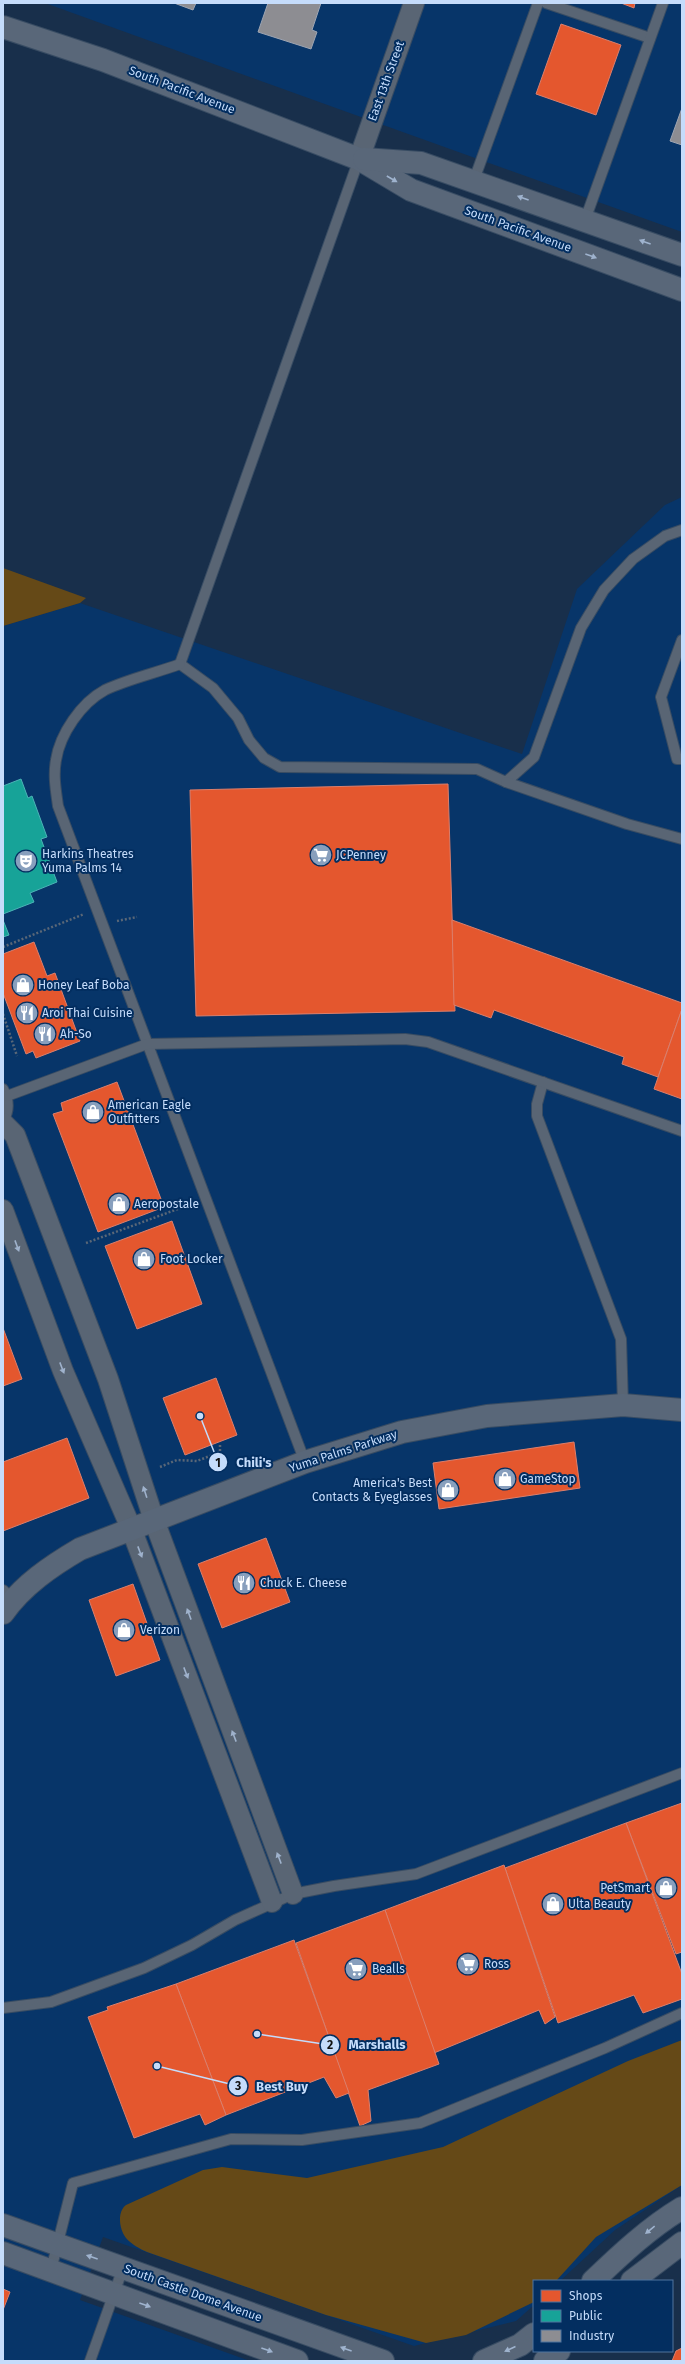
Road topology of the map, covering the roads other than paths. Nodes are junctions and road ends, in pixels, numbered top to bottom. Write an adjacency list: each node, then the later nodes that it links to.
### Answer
1 (414, 3): 7 (street, East 13th Street)
2 (538, 3): 8 (lane)
3 (546, 3): 6 (lane)
4 (663, 3): 6 (lane)
5 (3, 27): 7 (street, South Pacific Avenue)
6 (650, 38): 9 (lane)
7 (359, 159): 8 (street, South Pacific Avenue); 11 (street, South Pacific Avenue, one-way to 11); 14 (lane)
8 (474, 180): 9 (street, South Pacific Avenue, one-way to 8)
9 (584, 220): 10 (street, South Pacific Avenue, one-way to 9)
10 (682, 255)
11 (682, 290)
12 (682, 530): 16 (lane)
13 (682, 640): 15 (lane)
14 (180, 664): 16 (lane); 18 (lane)
15 (682, 759)
16 (506, 782): 17 (lane)
17 (682, 839)
18 (147, 1044): 19 (lane); 20 (lane); 26 (lane)
19 (543, 1082): 22 (lane); 24 (lane)
20 (5, 1093): 21 (lane)
21 (3, 1122): 27 (street, one-way to 21)
22 (682, 1131)
23 (3, 1210): 28 (street, one-way to 28)
24 (623, 1405): 25 (street, Yuma Palms Parkway); 26 (street, Yuma Palms Parkway)
25 (682, 1410)
26 (305, 1462): 27 (street, Yuma Palms Parkway)
27 (154, 1520): 28 (street, Yuma Palms Parkway); 31 (street, one-way to 27)
28 (131, 1528): 29 (street, Yuma Palms Parkway); 32 (street, one-way to 32)
29 (6, 1600)
30 (682, 1773): 31 (lane)
31 (293, 1894): 32 (lane)
32 (272, 1902): 33 (lane)
33 (3, 2008)
34 (682, 2013): 38 (lane)
35 (682, 2208): 42 (street, one-way to 42)
36 (3, 2225): 38 (street, South Castle Dome Avenue)
37 (682, 2243): 43 (street)
38 (59, 2246): 40 (street, South Castle Dome Avenue, one-way to 38); 41 (lane)
39 (3, 2253): 41 (street)
40 (122, 2268): 44 (lane); 49 (street, South Castle Dome Avenue, one-way to 40)
41 (51, 2270): 44 (street)
42 (594, 2280)
43 (633, 2280)
44 (113, 2293): 47 (lane); 48 (street, one-way to 48)
45 (533, 2335): 50 (street, one-way to 50)
46 (558, 2352): 51 (street)
47 (90, 2361)
48 (297, 2361)
49 (383, 2361)
50 (484, 2361)
51 (544, 2361)

